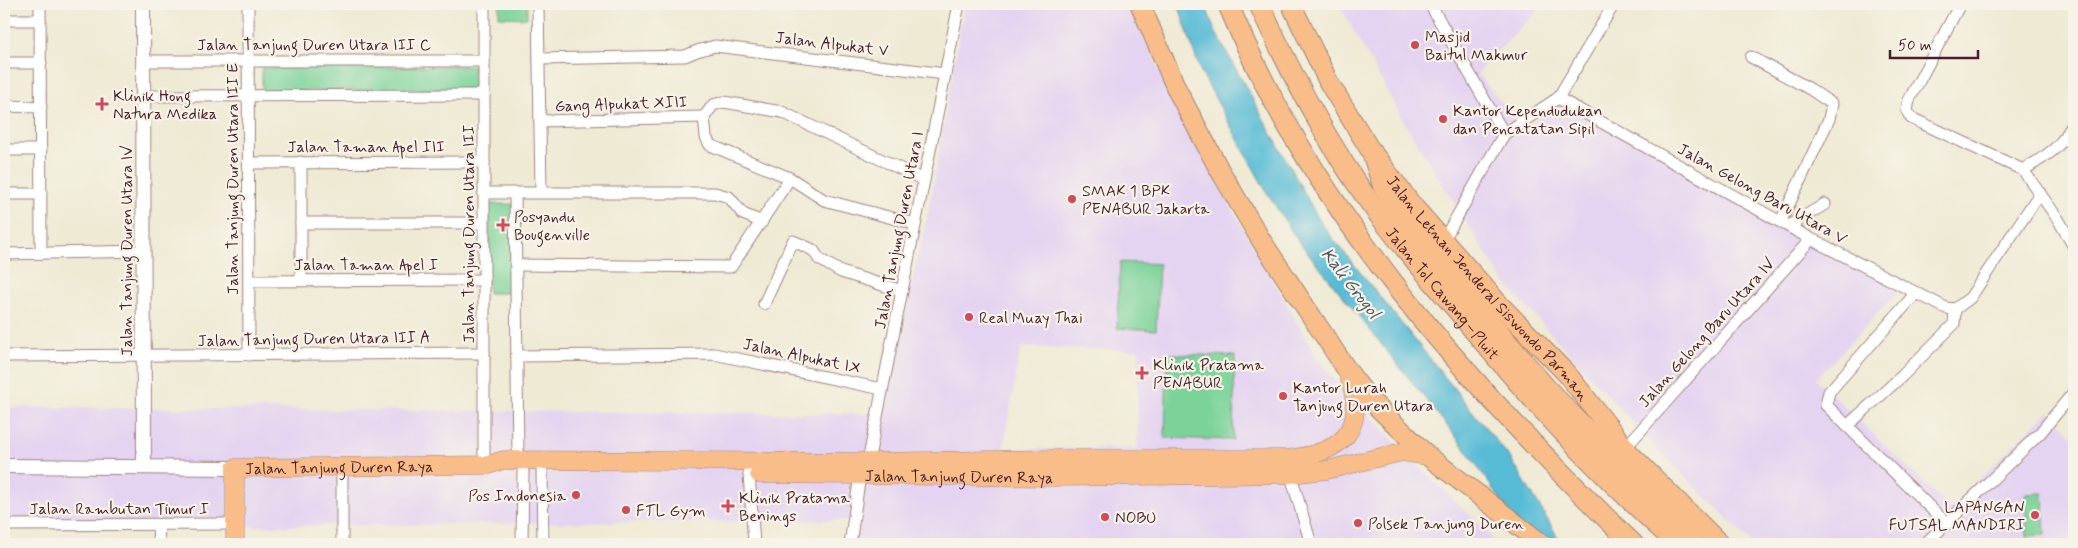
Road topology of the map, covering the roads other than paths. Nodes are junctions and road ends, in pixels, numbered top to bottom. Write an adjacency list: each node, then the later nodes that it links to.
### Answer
1 (40, 4): 15 (street)
2 (142, 4): 20 (street, Jalan Tanjung Duren Utara IV)
3 (248, 4): 18 (street, Jalan Tanjung Duren Utara III E)
4 (484, 4): 19 (street, Jalan Tanjung Duren Utara III)
5 (538, 4): 17 (street)
6 (959, 4): 23 (street, Jalan Tanjung Duren Utara I)
7 (1140, 4): 74 (highway)
8 (1228, 4): 103 (highway, Jalan Tol Cawang–Pluit)
9 (1259, 4): 104 (highway, Jalan Tol Cawang–Pluit)
10 (1291, 4): 36 (highway, Jalan Letnan Jenderal Siswondo Parman)
11 (1430, 4): 33 (street)
12 (1614, 4): 27 (street)
13 (1960, 4): 40 (street)
14 (4, 20): 15 (street)
15 (40, 20): 22 (street)
16 (1751, 57): 53 (street)
17 (539, 59): 23 (street, Jalan Alpukat V); 31 (street)
18 (248, 60): 19 (street, Jalan Tanjung Duren Utara III C); 20 (street, Jalan Tanjung Duren Utara III C); 24 (street, Jalan Tanjung Duren Utara III E)
19 (484, 60): 25 (street, Jalan Tanjung Duren Utara III)
20 (143, 61): 26 (street, Jalan Tanjung Duren Utara IV)
21 (4, 62): 22 (street)
22 (41, 62): 29 (street)
23 (945, 74): 42 (street, Jalan Tanjung Duren Utara I)
24 (248, 95): 25 (street); 26 (street); 39 (street, Jalan Tanjung Duren Utara III E)
25 (484, 95): 38 (street, Jalan Tanjung Duren Utara III)
26 (143, 96): 58 (street, Jalan Tanjung Duren Utara IV)
27 (1558, 98): 33 (street); 53 (street, Jalan Gelong Baru Utara V)
28 (4, 106): 29 (street)
29 (41, 106): 35 (street)
30 (704, 116): 31 (street, Gang Alpukat XIII); 41 (street); 42 (street)
31 (540, 121): 44 (street)
32 (2074, 122): 40 (street)
33 (1504, 134): 56 (street)
34 (4, 150): 35 (street)
35 (41, 150): 48 (street)
36 (1372, 152): 56 (highway, Jalan Letnan Jenderal Siswondo Parman); 105 (highway)
37 (302, 162): 38 (street, Jalan Taman Apel III); 39 (street, Jalan Taman Apel III); 51 (street)
38 (484, 162): 45 (street, Jalan Tanjung Duren Utara III)
39 (248, 163): 64 (street, Jalan Tanjung Duren Utara III E)
40 (2022, 170): 46 (street)
41 (790, 178): 50 (street); 54 (street)
42 (924, 180): 54 (street, Jalan Tanjung Duren Utara I)
43 (515, 192): 44 (street); 45 (street); 61 (street)
44 (541, 192): 50 (street)
45 (484, 193): 52 (street, Jalan Tanjung Duren Utara III)
46 (2040, 193): 57 (street); 68 (street)
47 (4, 194): 48 (street)
48 (41, 194): 59 (street)
49 (1825, 204): 53 (street)
50 (762, 222): 61 (street)
51 (301, 223): 52 (street); 62 (street)
52 (484, 223): 63 (street, Jalan Tanjung Duren Utara III)
53 (1785, 223): 55 (street, Jalan Gelong Baru Utara V)
54 (915, 224): 65 (street, Jalan Tanjung Duren Utara I)
55 (1811, 239): 66 (street, Jalan Gelong Baru Utara V); 78 (street, Jalan Gelong Baru Utara IV)
56 (1443, 241): 78 (highway, Jalan Letnan Jenderal Siswondo Parman)
57 (2074, 247)
58 (144, 251): 59 (street); 72 (street, Jalan Tanjung Duren Utara IV)
59 (41, 253): 60 (street)
60 (4, 254)
61 (516, 265): 73 (street)
62 (301, 280): 63 (street, Jalan Taman Apel I); 64 (street, Jalan Taman Apel I)
63 (484, 280): 69 (street, Jalan Tanjung Duren Utara III)
64 (249, 281): 70 (street, Jalan Tanjung Duren Utara III E)
65 (902, 291): 67 (street); 75 (street, Jalan Tanjung Duren Utara I)
66 (1916, 293): 68 (street, Jalan Gelong Baru Utara V); 77 (street)
67 (764, 304)
68 (1956, 309): 77 (street)
69 (484, 353): 70 (street, Jalan Tanjung Duren Utara III A); 80 (street, Jalan Tanjung Duren Utara III)
70 (249, 355): 72 (street, Jalan Tanjung Duren Utara III A)
71 (4, 356): 72 (street, Jalan Tanjung Duren Utara III A)
72 (144, 356): 83 (street, Jalan Tanjung Duren Utara IV)
73 (517, 356): 75 (street, Jalan Alpukat IX); 82 (street)
74 (1347, 370): 79 (highway); 85 (main road, Jalan Tanjung Duren Raya)
75 (882, 389): 87 (street, Jalan Tanjung Duren Utara I)
76 (2074, 392): 91 (street)
77 (1847, 426): 91 (street)
78 (1625, 448): 106 (highway, Jalan Letnan Jenderal Siswondo Parman)
79 (1428, 456): 85 (main road, Jalan Tanjung Duren Raya); 102 (highway)
80 (486, 465): 82 (main road, Jalan Tanjung Duren Raya); 84 (main road, Jalan Tanjung Duren Raya)
81 (4, 466): 83 (street)
82 (520, 466): 87 (main road, Jalan Tanjung Duren Raya); 88 (main road, Jalan Tanjung Duren Raya); 97 (street)
83 (144, 467): 86 (street)
84 (342, 467): 86 (main road, Jalan Tanjung Duren Raya); 96 (street)
85 (1289, 467): 87 (main road, Jalan Tanjung Duren Raya); 101 (street)
86 (235, 468): 90 (main road, Jalan Tanjung Duren Raya)
87 (864, 469): 89 (main road, Jalan Tanjung Duren Raya); 100 (street, Jalan Tanjung Duren Utara I)
88 (542, 471): 89 (main road, Jalan Tanjung Duren Raya); 98 (street)
89 (749, 474): 99 (street)
90 (235, 524): 93 (street, Jalan Rambutan Timur I); 95 (main road, Jalan Tanjung Duren Raya)
91 (1947, 524): 107 (street)
92 (4, 525): 93 (street, Jalan Rambutan Timur I)
93 (158, 525): 94 (street)
94 (159, 544)
95 (235, 544)
96 (342, 544)
97 (522, 544)
98 (543, 544)
99 (754, 544)
100 (850, 544)
101 (1312, 544)
102 (1542, 544)
103 (1633, 544)
104 (1678, 544)
105 (1693, 544)
106 (1720, 544)
107 (1925, 544)

